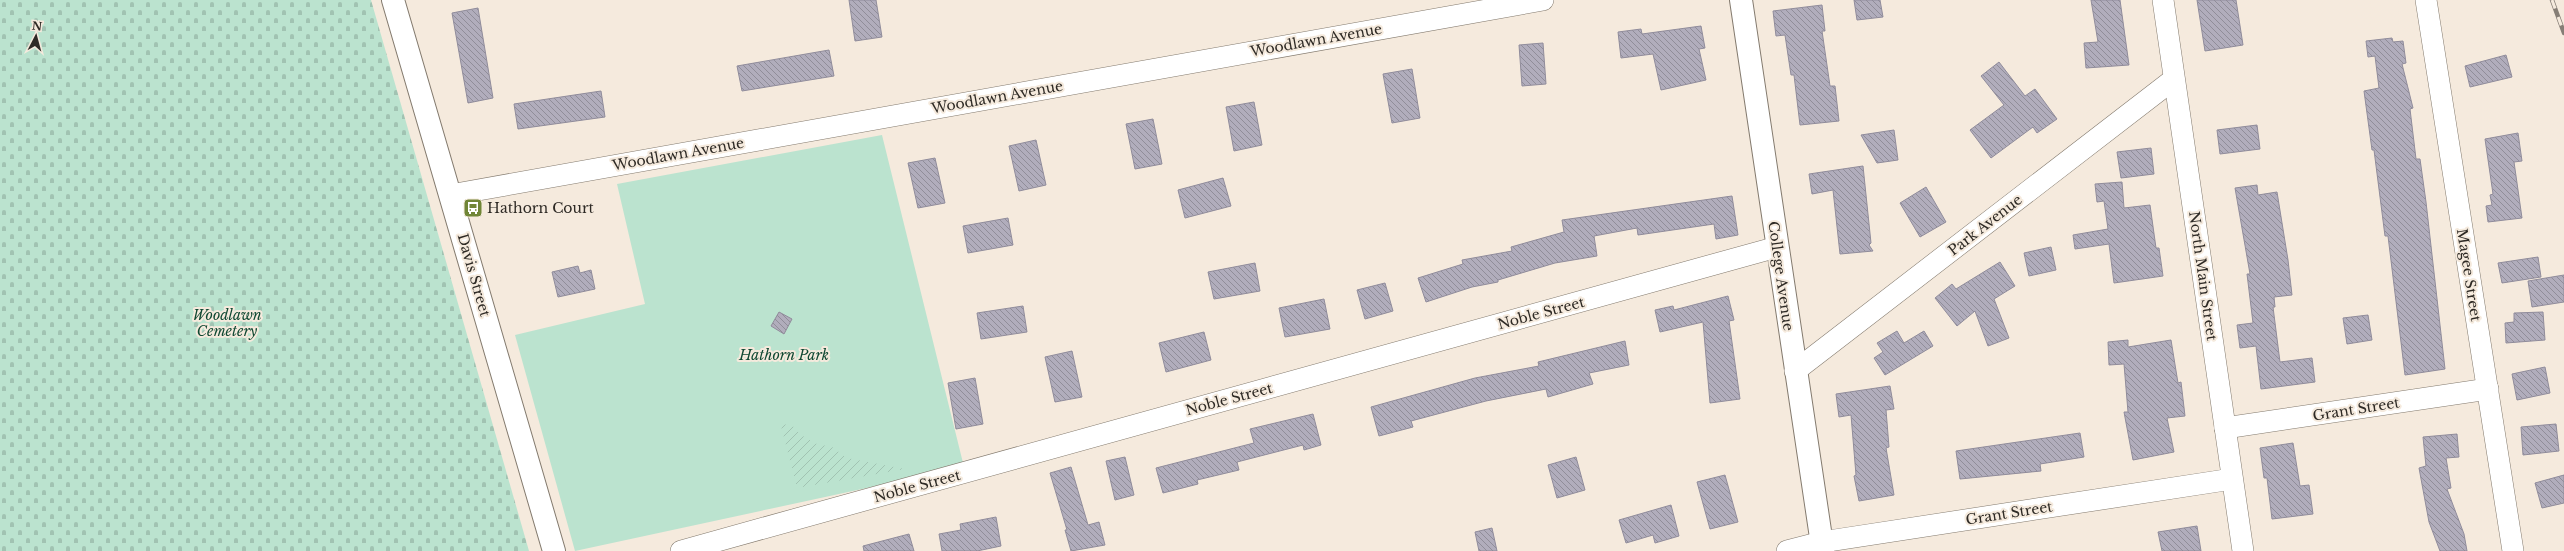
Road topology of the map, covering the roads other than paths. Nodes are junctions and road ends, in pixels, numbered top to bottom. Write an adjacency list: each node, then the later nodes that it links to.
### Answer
1 (393, 0): 7 (street, Davis Street)
2 (1543, 0): 7 (street, Woodlawn Avenue)
3 (1741, 0): 8 (street, College Avenue)
4 (2163, 0): 6 (street, North Main Street)
5 (2426, 0): 10 (street, Magee Street)
6 (2174, 79): 9 (street, Park Avenue); 11 (street, North Main Street)
7 (450, 195): 14 (street, Davis Street)
8 (1777, 247): 9 (street, College Avenue); 15 (street, Noble Street)
9 (1795, 371): 13 (street, College Avenue)
10 (2488, 389): 11 (street, Grant Street); 18 (street, Magee Street)
11 (2224, 428): 12 (street, North Main Street)
12 (2232, 479): 13 (street, Grant Street); 17 (street, North Main Street)
13 (1822, 546): 16 (street, Grant Street)
14 (554, 551)
15 (681, 551)
16 (1787, 551)
17 (2243, 551)
18 (2513, 551)

